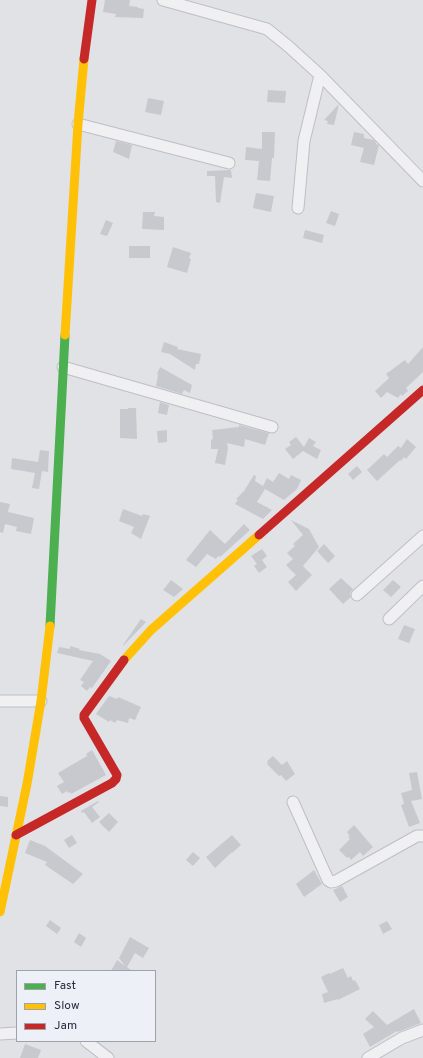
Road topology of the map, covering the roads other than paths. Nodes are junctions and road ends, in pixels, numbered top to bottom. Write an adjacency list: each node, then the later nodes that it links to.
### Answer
1 (92, 0): 4 (street)
2 (163, 0): 3 (street)
3 (320, 75): 6 (street); 7 (street)
4 (78, 124): 5 (street); 8 (street)
5 (229, 163)
6 (423, 181)
7 (298, 208)
8 (63, 368): 10 (street); 15 (street)
9 (423, 390): 18 (street)
10 (272, 428)
11 (423, 536): 13 (street)
12 (423, 586): 14 (street)
13 (357, 595)
14 (389, 618)
15 (41, 700): 16 (street); 18 (street)
16 (0, 701)
17 (293, 802): 19 (street)
18 (16, 835): 20 (street)
19 (423, 836)
20 (0, 912)
21 (423, 1030): 26 (street)
22 (16, 1033): 23 (street)
23 (0, 1034)
24 (87, 1042): 25 (street)
25 (108, 1058)
26 (368, 1058)

